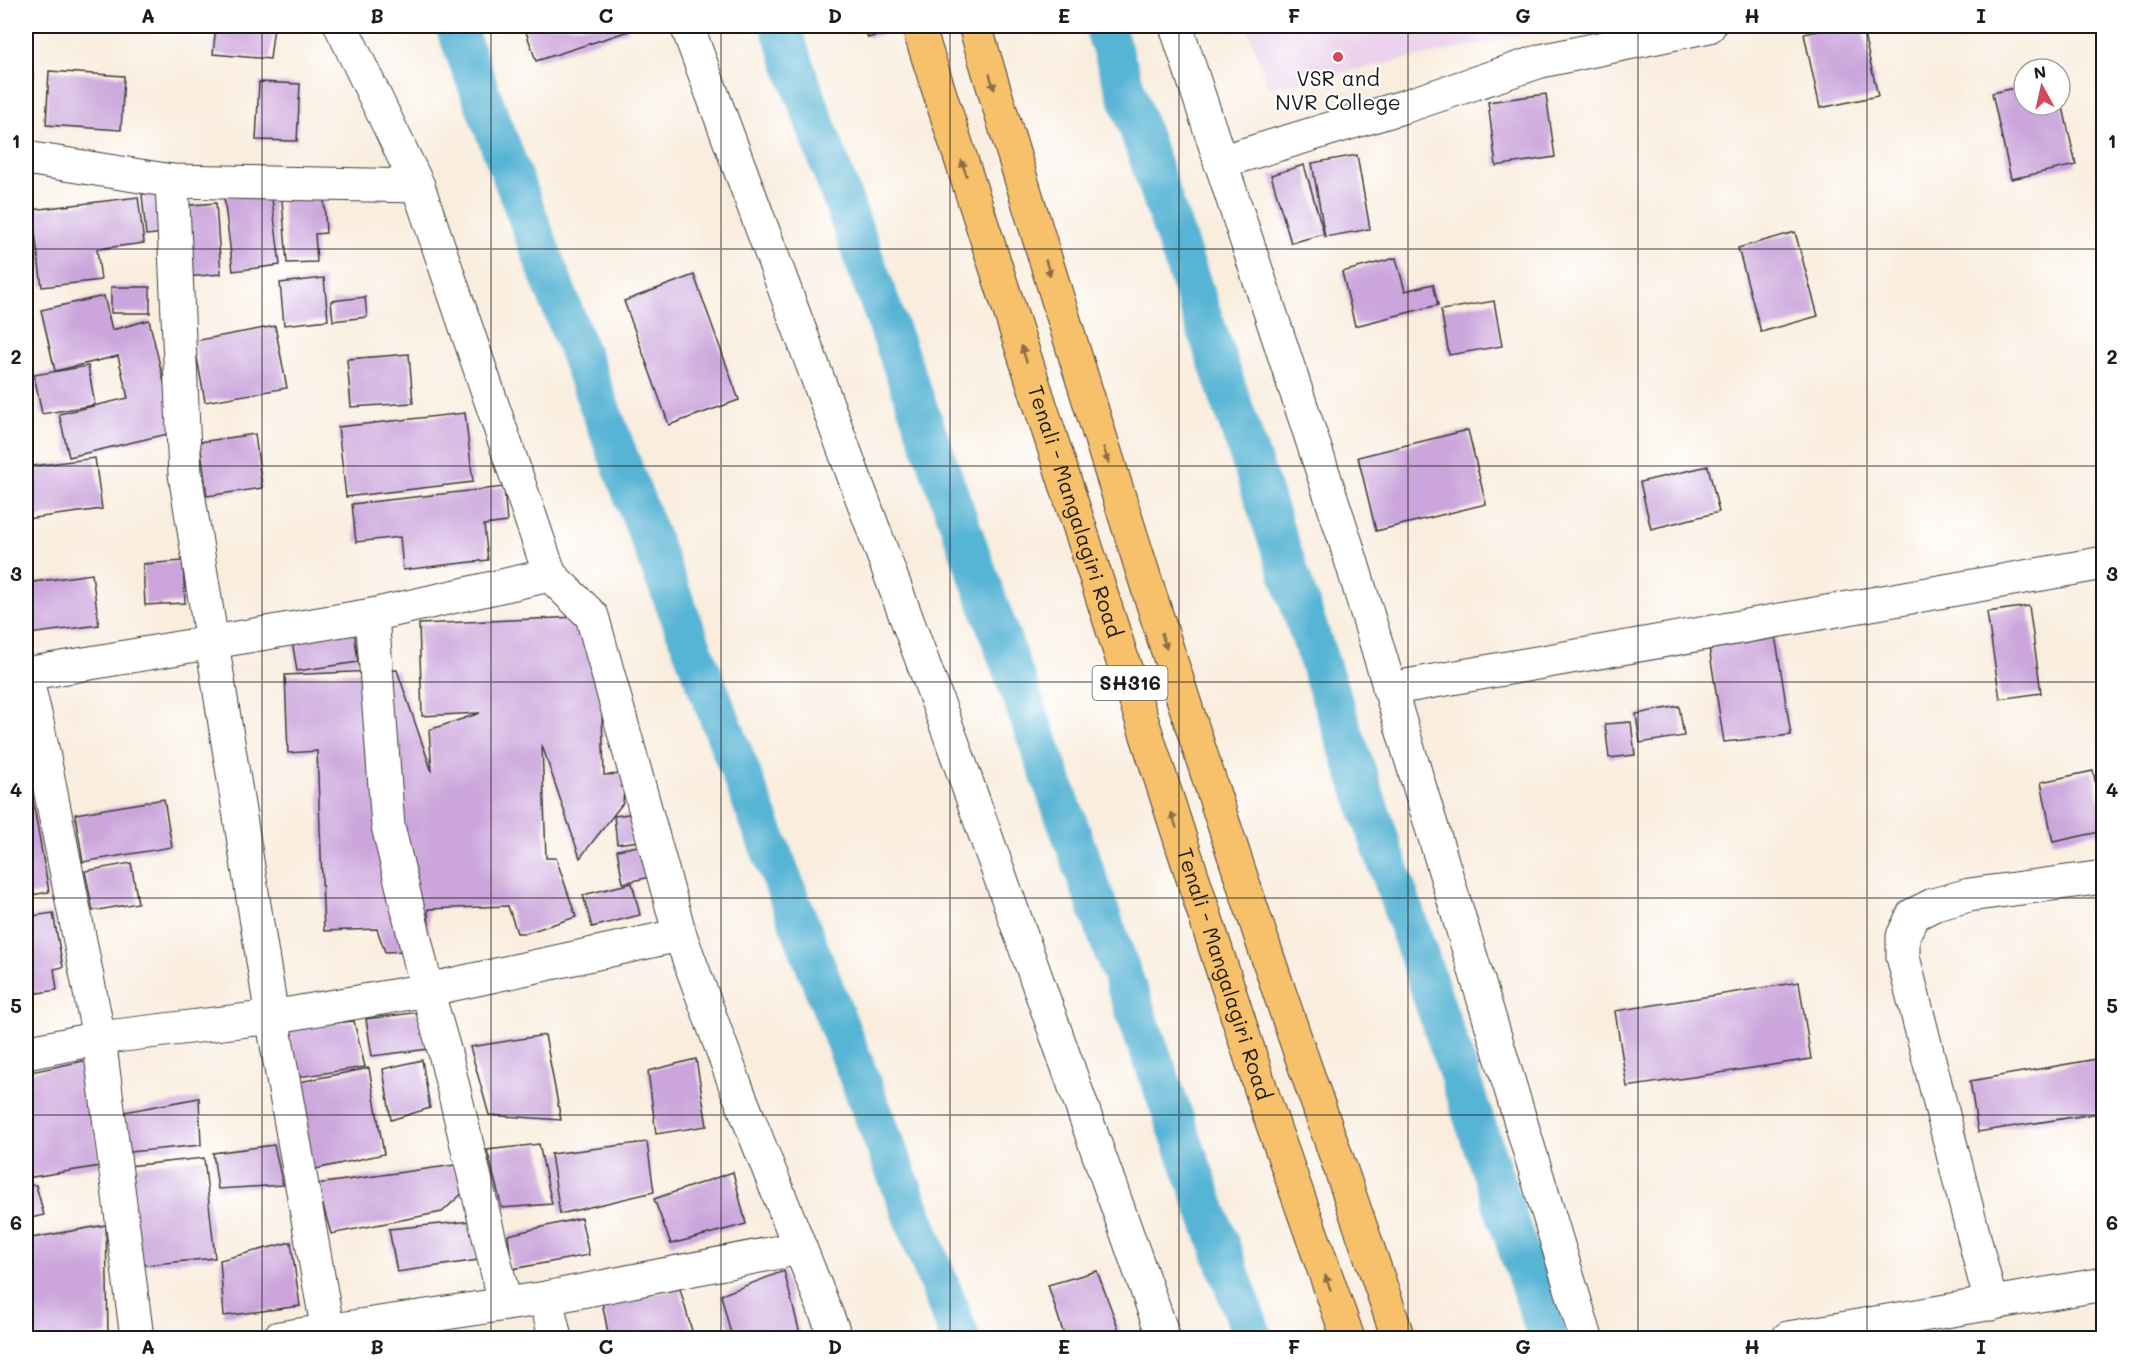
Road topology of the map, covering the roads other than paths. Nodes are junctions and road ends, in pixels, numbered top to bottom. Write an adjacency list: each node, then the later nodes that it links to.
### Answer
1 (341, 26): 10 (street)
2 (687, 26): 33 (street)
3 (918, 26): 34 (main road, Tenali - Mangalagiri Road / SH316, one-way to 3)
4 (975, 26): 35 (main road, SH316, one-way to 35)
5 (1176, 26): 8 (street)
6 (1709, 26): 8 (street)
7 (26, 158): 9 (street)
8 (1220, 162): 16 (street)
9 (172, 181): 10 (street); 14 (street)
10 (418, 186): 12 (street)
11 (2103, 563): 16 (street)
12 (550, 575): 13 (street); 18 (street)
13 (372, 615): 14 (street); 19 (street)
14 (211, 643): 15 (street); 20 (street)
15 (26, 675): 21 (street)
16 (1389, 689): 36 (street)
17 (2103, 877): 27 (street)
18 (680, 935): 19 (street); 23 (street)
19 (427, 990): 20 (street); 26 (street)
20 (272, 1017): 21 (street); 28 (street)
21 (99, 1038): 22 (street); 29 (street)
22 (26, 1053)
23 (800, 1248): 25 (street); 32 (street)
24 (2103, 1284): 27 (street)
25 (546, 1298): 26 (street); 31 (street)
26 (505, 1304): 28 (street)
27 (1991, 1304): 37 (street)
28 (328, 1332): 30 (street)
29 (137, 1338)
30 (279, 1338)
31 (555, 1338)
32 (836, 1338)
33 (1164, 1338)
34 (1348, 1338)
35 (1398, 1338)
36 (1586, 1338)
37 (1788, 1338)

